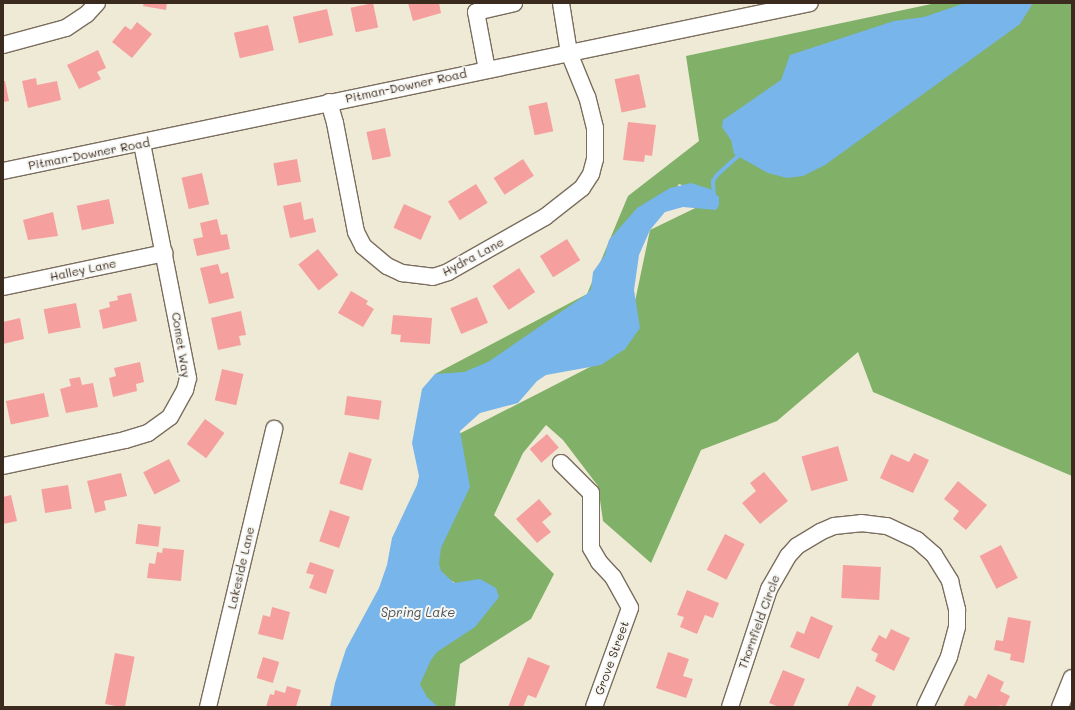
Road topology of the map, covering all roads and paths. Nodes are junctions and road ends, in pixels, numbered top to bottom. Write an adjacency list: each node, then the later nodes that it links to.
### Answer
1 (97, 3): 6 (street)
2 (514, 3): 5 (street)
3 (560, 3): 7 (street, Hydra Lane)
4 (810, 3): 7 (street, Pitman-Downer Road)
5 (475, 8): 8 (street)
6 (3, 45)
7 (569, 53): 8 (street, Pitman-Downer Road); 9 (street, Hydra Lane)
8 (487, 70): 9 (street, Pitman-Downer Road)
9 (328, 102): 10 (street, Pitman-Downer Road)
10 (142, 143): 11 (street, Pitman-Downer Road); 12 (street, Comet Way)
11 (3, 171)
12 (164, 253): 13 (street, Halley Lane); 16 (street, Comet Way)
13 (3, 287)
14 (274, 429): 18 (street, Lakeside Lane)
15 (561, 463): 19 (street, Grove Street)
16 (3, 466)
17 (1072, 678): 22 (street)
18 (208, 707)
19 (594, 707)
20 (730, 707): 21 (street, Thornfield Circle)
21 (925, 707)
22 (1060, 707)

